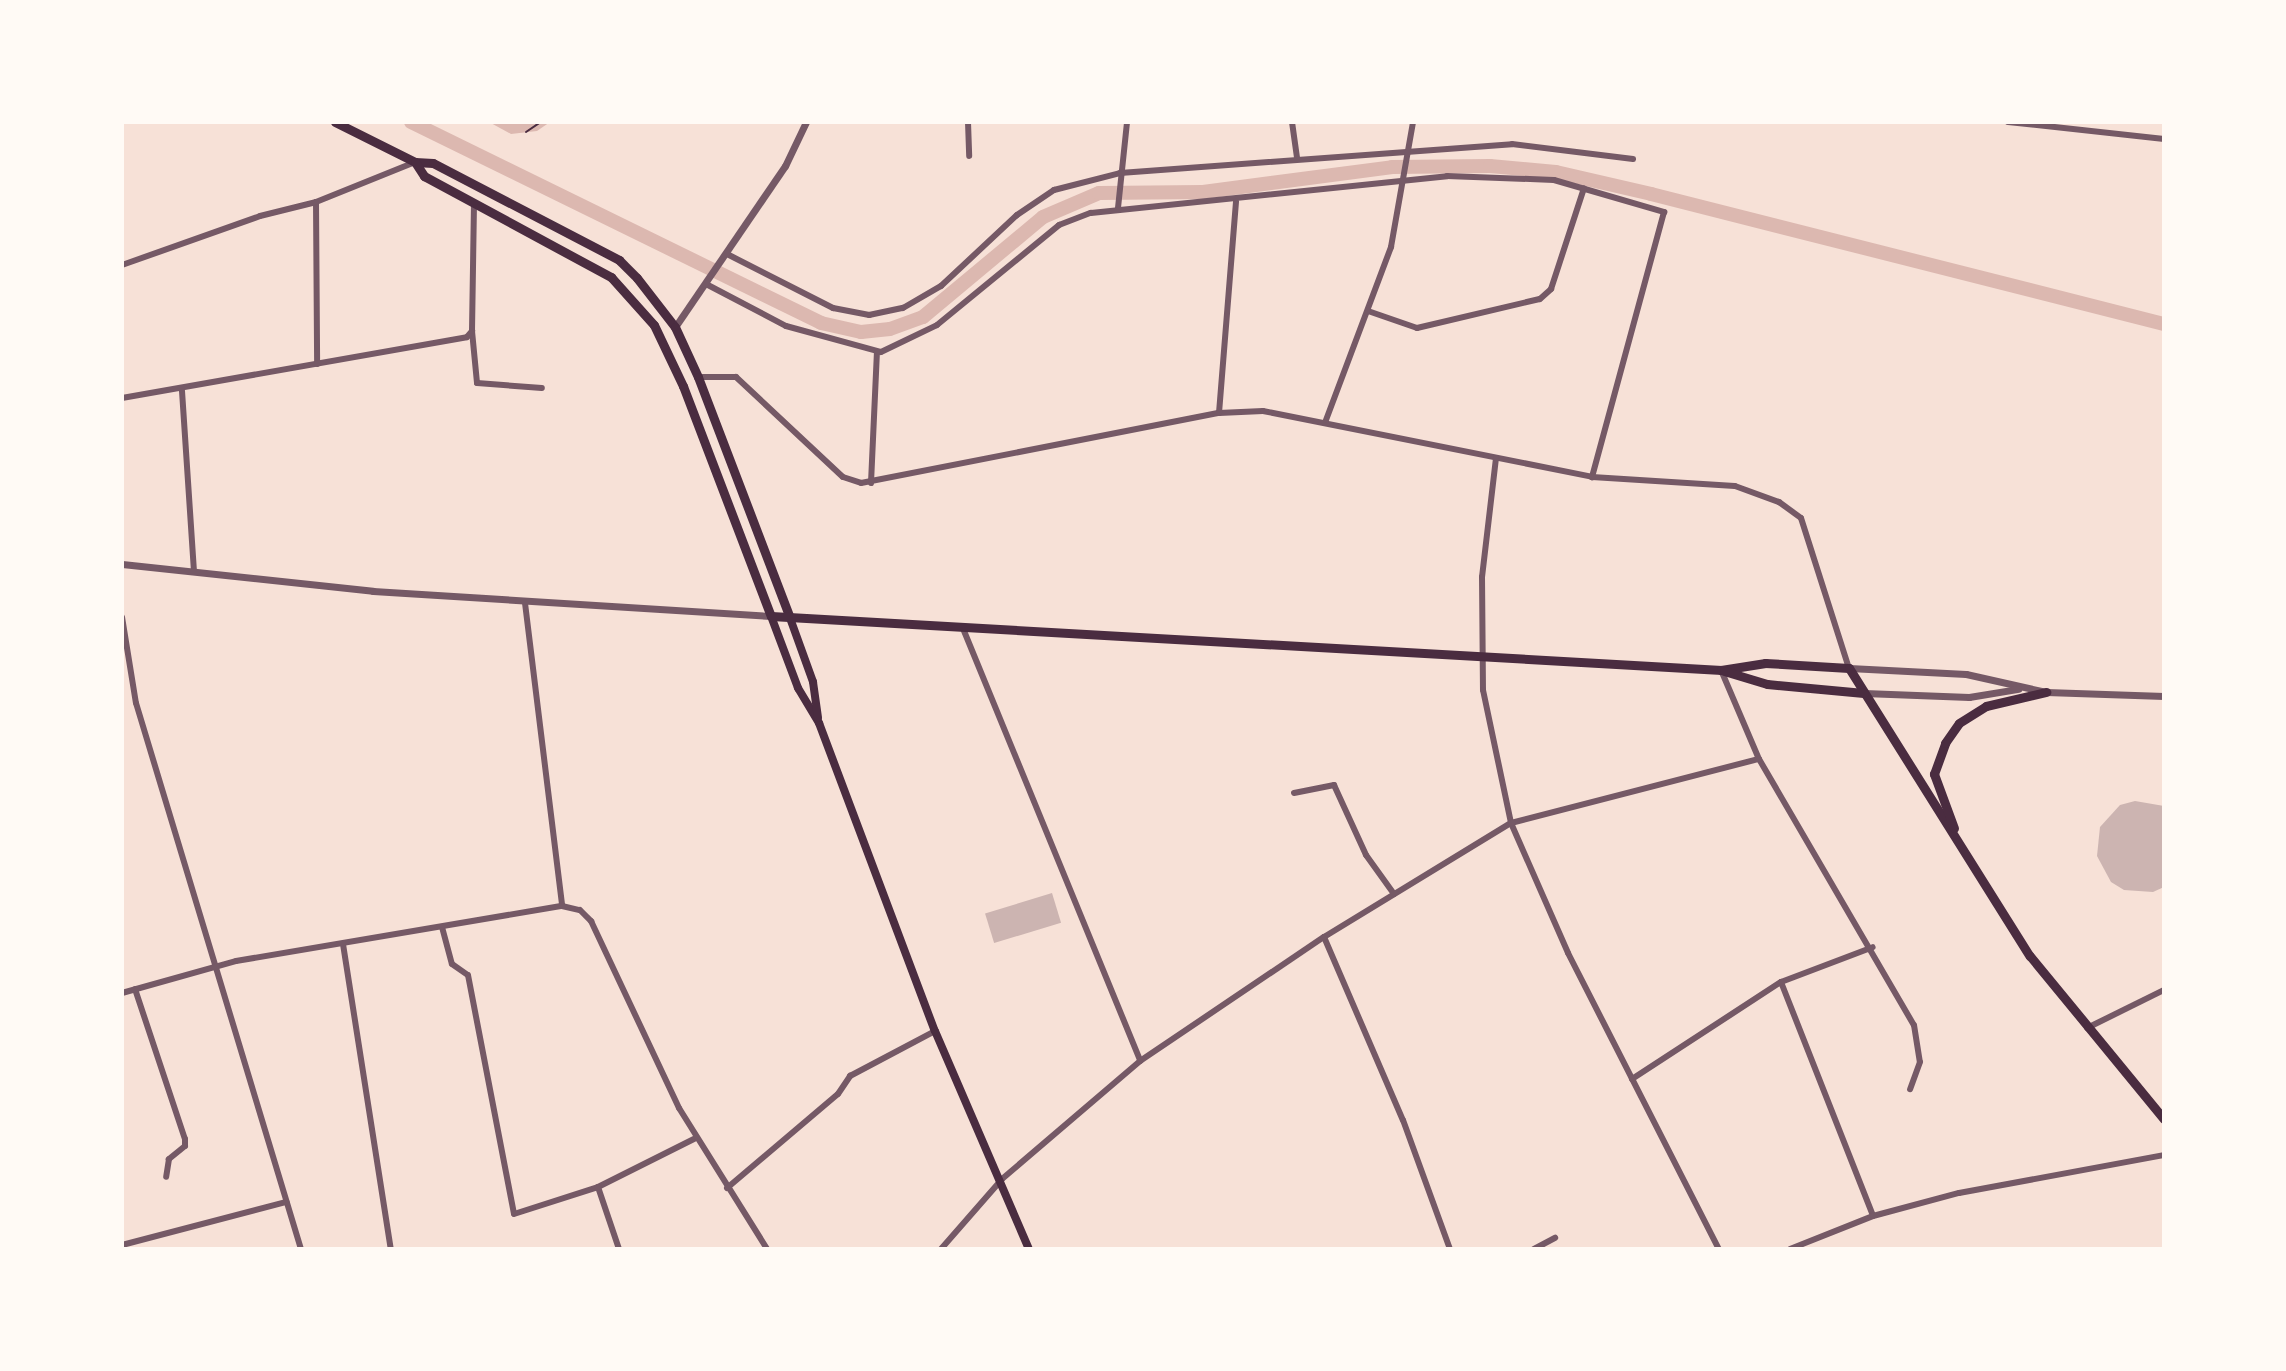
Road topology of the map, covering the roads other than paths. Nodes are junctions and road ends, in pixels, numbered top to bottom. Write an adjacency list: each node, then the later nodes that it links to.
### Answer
1 (335, 122): 13 (main road)
2 (806, 122): 21 (street)
3 (968, 122): 10 (street)
4 (1127, 122): 14 (street)
5 (1292, 122): 11 (street)
6 (1413, 122): 9 (street)
7 (2008, 122): 8 (street)
8 (2164, 139)
9 (1411, 154): 11 (street); 12 (street); 15 (street)
10 (969, 156)
11 (1297, 158): 14 (street)
12 (1633, 159)
13 (415, 162): 17 (street); 19 (main road); 25 (main road)
14 (1120, 173): 20 (street); 21 (street)
15 (1405, 177): 16 (street); 18 (street); 24 (street)
16 (1584, 188): 24 (street); 36 (street)
17 (316, 202): 22 (street); 28 (street)
18 (1236, 202): 20 (street); 33 (street)
19 (474, 205): 26 (street); 41 (main road)
20 (1118, 208): 27 (street)
21 (725, 256): 23 (street)
22 (122, 265)
23 (708, 281): 25 (street); 27 (street)
24 (1368, 311): 34 (street)
25 (675, 327): 29 (main road)
26 (472, 331): 28 (street); 30 (street)
27 (877, 352): 37 (street)
28 (317, 364): 31 (street)
29 (698, 377): 37 (street); 43 (main road)
30 (542, 388)
31 (182, 391): 32 (street); 39 (street)
32 (122, 398)
33 (1219, 413): 34 (street); 37 (street)
34 (1326, 420): 35 (street)
35 (1496, 458): 36 (street); 45 (street)
36 (1592, 477): 46 (street)
37 (871, 483)
38 (122, 564): 39 (street)
39 (194, 572): 40 (street)
40 (525, 603): 41 (street); 58 (street)
41 (771, 616): 43 (main road); 52 (main road)
42 (122, 617): 63 (street)
43 (790, 618): 44 (main road); 52 (main road)
44 (962, 626): 45 (main road); 70 (street)
45 (1484, 655): 47 (main road); 55 (street)
46 (1849, 668): 47 (main road); 48 (street); 50 (main road)
47 (1721, 670): 50 (main road); 53 (street)
48 (2020, 689): 49 (street); 50 (street)
49 (2046, 692): 51 (street); 56 (main road)
50 (1864, 693): 56 (main road)
51 (2164, 696)
52 (819, 723): 69 (main road)
53 (1759, 759): 55 (street); 62 (street)
54 (1294, 793): 57 (street)
55 (1511, 823): 57 (street); 71 (street)
56 (1964, 853): 68 (main road)
57 (1394, 894): 60 (street)
58 (562, 906): 59 (street); 74 (street)
59 (442, 927): 61 (street); 78 (street)
60 (1324, 937): 70 (street); 90 (street)
61 (343, 944): 63 (street); 85 (street)
62 (1873, 947): 64 (street); 72 (street)
63 (213, 967): 65 (street); 80 (street)
64 (1781, 982): 71 (street); 81 (street)
65 (135, 989): 67 (street); 76 (street)
66 (2164, 990): 68 (street)
67 (122, 993)
68 (2087, 1028): 73 (main road)
69 (935, 1031): 77 (main road); 79 (street)
70 (1140, 1061): 77 (street)
71 (1632, 1079): 92 (street)
72 (1910, 1089)
73 (2164, 1119)
74 (696, 1138): 78 (street); 79 (street)
75 (2164, 1155): 81 (street)
76 (166, 1177)
77 (1002, 1179): 88 (street); 89 (main road)
78 (598, 1187): 86 (street)
79 (727, 1188): 87 (street)
80 (286, 1202): 83 (street); 84 (street)
81 (1873, 1216): 93 (street)
82 (1555, 1238): 91 (street)
83 (122, 1245)
84 (301, 1249)
85 (391, 1249)
86 (619, 1249)
87 (767, 1249)
88 (941, 1249)
89 (1029, 1249)
90 (1450, 1249)
91 (1534, 1249)
92 (1719, 1249)
93 (1790, 1249)

